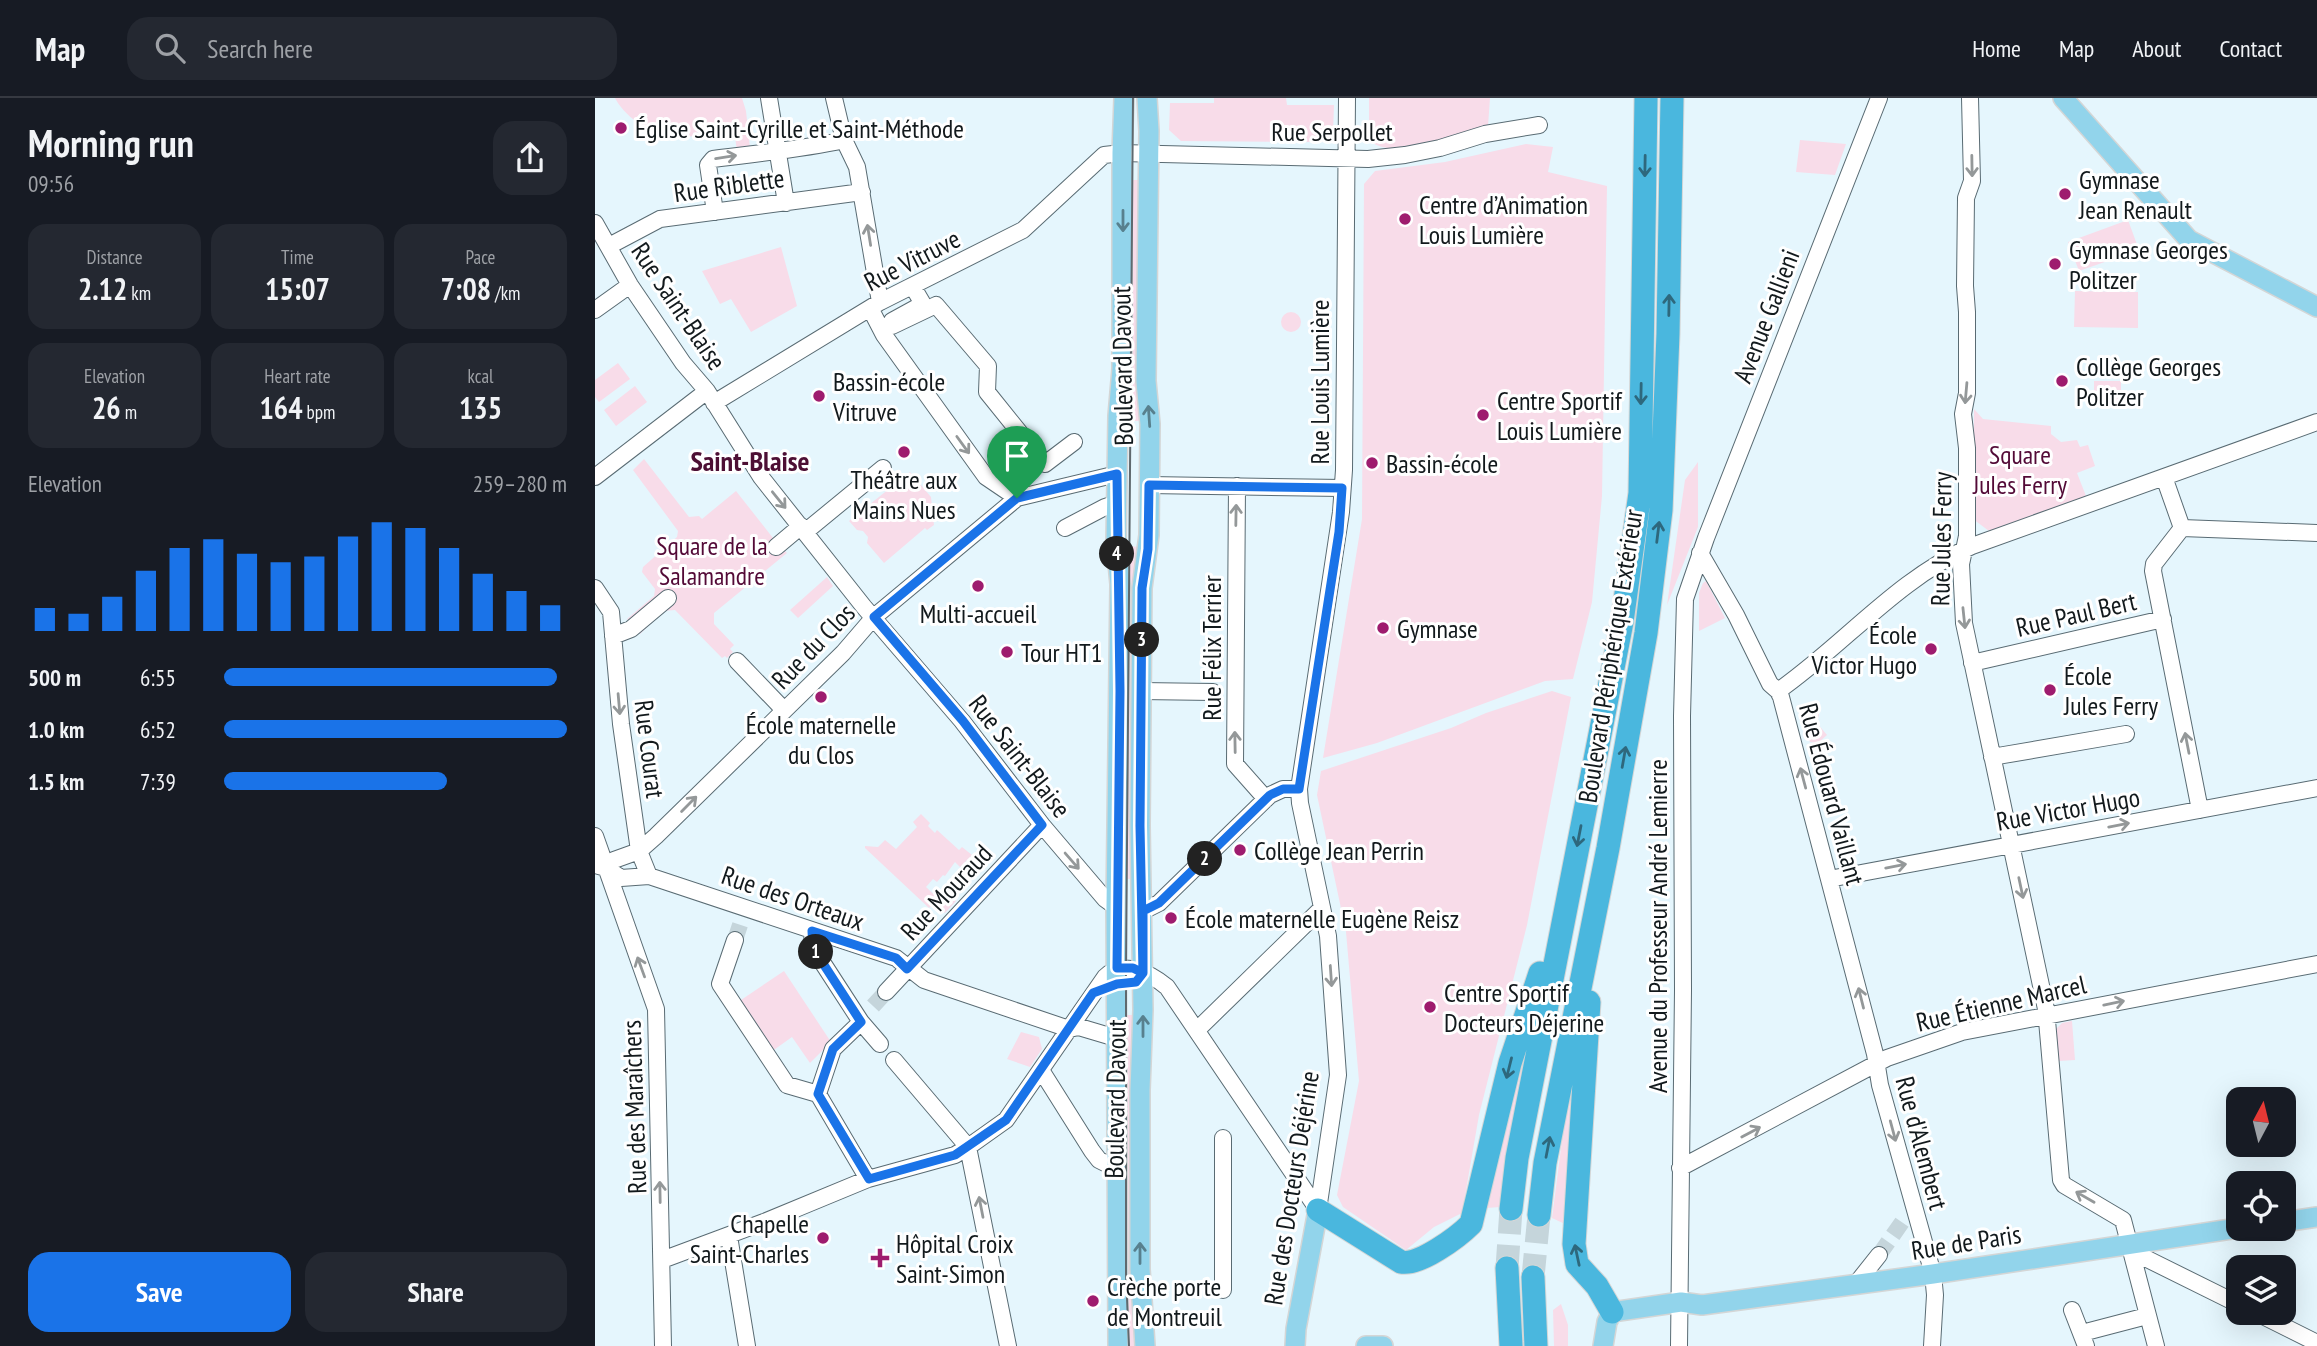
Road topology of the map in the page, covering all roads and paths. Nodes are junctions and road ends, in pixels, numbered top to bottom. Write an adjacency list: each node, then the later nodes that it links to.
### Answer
1 (769, 98): 13 (street)
2 (834, 98): 12 (street)
3 (1124, 98): 14 (main road, Boulevard Davout)
4 (1147, 98): 15 (main road, Boulevard Davout)
5 (1347, 98): 16 (street, Rue Louis Lumière)
6 (1646, 98): 71 (highway, one-way to 71)
7 (1878, 98): 45 (street, Avenue Gallieni)
8 (1971, 98): 44 (street, Rue Jules Ferry, one-way to 44)
9 (2063, 98): 25 (main road)
10 (1673, 104): 66 (highway, Boulevard Périphérique Extérieur, one-way to 10)
11 (1539, 125): 16 (street, Rue Serpollet)
12 (844, 140): 13 (street); 17 (street)
13 (779, 151): 18 (street); 19 (street, one-way to 13)
14 (1122, 153): 15 (street, Rue Serpollet); 23 (street, Rue Vitruve); 31 (main road, Boulevard Davout, one-way to 31)
15 (1149, 154): 16 (street, Rue Serpollet); 34 (main road, Boulevard Davout, one-way to 15)
16 (1346, 157): 36 (street, Rue Louis Lumière)
17 (862, 192): 18 (street, Rue Riblette); 24 (street, one-way to 17)
18 (786, 203): 19 (street, Rue Riblette)
19 (715, 212): 21 (street, Rue Riblette)
20 (595, 223): 21 (street, Rue Saint-Blaise)
21 (609, 246): 22 (street, Rue Saint-Blaise)
22 (630, 285): 26 (street); 27 (street, Rue Saint-Blaise)
23 (913, 287): 24 (street, Rue Vitruve); 29 (street)
24 (875, 305): 27 (street, Rue Vitruve); 37 (street, one-way to 37)
25 (2317, 307)
26 (595, 310)
27 (711, 397): 32 (street, Rue Vitruve); 41 (street, Rue Saint-Blaise, one-way to 41)
28 (2317, 422): 33 (street)
29 (1074, 442)
30 (883, 468): 41 (street)
31 (1117, 474): 37 (street, Rue du Clos); 38 (main road, Boulevard Davout)
32 (595, 477)
33 (2164, 477): 40 (street); 44 (street)
34 (1149, 485): 35 (street); 53 (main road, Boulevard Davout)
35 (1237, 486): 36 (street); 61 (street, Rue Félix Terrier, one-way to 35)
36 (1342, 488): 60 (street, Rue Louis Lumière)
37 (1017, 498): 48 (street, Rue du Clos)
38 (1117, 503): 39 (street); 72 (main road, Boulevard Davout)
39 (1065, 528)
40 (2182, 528): 42 (street); 49 (street, Rue Paul Bert)
41 (803, 529): 43 (street); 48 (street, Rue Saint-Blaise)
42 (2317, 533)
43 (776, 547)
44 (1963, 550): 52 (street, Rue Jules Ferry, one-way to 52); 54 (street)
45 (1700, 553): 54 (street, Rue Édouard Vaillant); 94 (street, Avenue du Professeur André Lemierre)
46 (595, 588): 50 (street, Rue Courat)
47 (668, 598): 50 (street)
48 (874, 617): 56 (street, Rue du Clos); 63 (street, Rue Saint-Blaise)
49 (2163, 619): 52 (street, Rue Paul Bert); 62 (street, one-way to 49)
50 (613, 636): 67 (street, Rue Courat, one-way to 67)
51 (737, 661): 56 (street)
52 (1972, 663): 58 (street, Rue Jules Ferry)
53 (1141, 691): 55 (street); 74 (main road, Boulevard Davout)
54 (1778, 691): 70 (street, Rue Édouard Vaillant, one-way to 54)
55 (1213, 692)
56 (784, 710): 67 (street, Rue du Clos, one-way to 56)
57 (2126, 734): 58 (street)
58 (1992, 757): 65 (street, Rue Jules Ferry)
59 (2317, 788): 62 (street, Rue Victor Hugo)
60 (1299, 789): 61 (street); 73 (street, Rue des Docteurs Déjérine)
61 (1266, 799): 74 (street)
62 (2200, 810): 65 (street, Rue Victor Hugo, one-way to 62)
63 (1042, 825): 72 (street, Rue Saint-Blaise, one-way to 72); 78 (street, Rue Mouraud)
64 (595, 836): 68 (street, Rue des Maraîchers)
65 (2012, 845): 70 (street, Rue Victor Hugo, one-way to 65); 82 (street, Rue Jules Ferry, one-way to 82)
66 (1608, 848): 99 (highway, Boulevard Périphérique Extérieur, one-way to 66); 117 (highway, one-way to 66)
67 (639, 851): 68 (street); 69 (street)
68 (601, 867): 69 (street, Rue des Orteaux); 106 (street, Rue des Maraîchers, one-way to 68)
69 (649, 876): 75 (street, Rue des Orteaux)
70 (1829, 879): 89 (street, Rue Édouard Vaillant, one-way to 70)
71 (1569, 887): 97 (highway); 98 (highway, one-way to 98)
72 (1116, 907): 80 (main road, Boulevard Davout)
73 (1322, 908): 85 (street); 98 (street, Rue des Docteurs Déjérine, one-way to 98)
74 (1143, 911): 79 (main road, Boulevard Davout)
75 (812, 931): 78 (street, Rue des Orteaux); 83 (street)
76 (734, 940): 91 (street)
77 (2317, 964): 82 (street, Rue Étienne Marcel, one-way to 77)
78 (907, 969): 81 (street, Rue Mouraud); 84 (street, Rue des Orteaux)
79 (1143, 973): 80 (street); 85 (street); 124 (main road, Boulevard Davout, one-way to 79)
80 (1117, 976): 84 (street); 86 (main road, Boulevard Davout)
81 (886, 992)
82 (2047, 1016): 89 (street, Rue Étienne Marcel); 104 (street, one-way to 82)
83 (860, 1019): 87 (street); 91 (street)
84 (1069, 1029): 86 (street, Rue des Orteaux); 90 (street)
85 (1197, 1030): 98 (street)
86 (1116, 1038): 95 (main road, Boulevard Davout)
87 (880, 1044)
88 (894, 1060): 93 (street)
89 (1877, 1065): 94 (street, Rue Étienne Marcel, one-way to 89); 108 (street, Rue d'Alembert, one-way to 108)
90 (1041, 1070): 93 (street); 95 (street)
91 (818, 1094): 96 (street)
92 (1223, 1138): 111 (street)
93 (968, 1147): 96 (street); 122 (street, one-way to 93)
94 (1680, 1168): 113 (street, Avenue du Professeur André Lemierre)
95 (1119, 1170): 123 (main road, Boulevard Davout)
96 (869, 1179): 103 (street)
97 (1511, 1209)
98 (1318, 1210): 125 (main road, Rue des Docteurs Déjérine)
99 (1539, 1215)
100 (2317, 1217): 101 (main road)
101 (2296, 1220)
102 (2226, 1230): 104 (main road, Rue de Paris)
103 (729, 1236): 106 (street); 121 (street)
104 (2131, 1247): 108 (main road, Rue de Paris); 112 (street); 115 (street)
105 (1879, 1255): 110 (street)
106 (662, 1260): 120 (street, Rue des Maraîchers)
107 (1507, 1268): 128 (highway)
108 (1933, 1274): 110 (main road, Rue de Paris); 131 (street, Rue d'Alembert)
109 (1533, 1277): 129 (highway)
110 (1856, 1284): 113 (main road, Rue de Paris)
111 (1223, 1290)
112 (2226, 1298)
113 (1681, 1308): 117 (main road, Rue de Paris); 130 (street, Avenue du Professeur André Lemierre)
114 (2072, 1310): 118 (street)
115 (2147, 1316): 118 (street); 132 (street)
116 (2281, 1325): 119 (street)
117 (1607, 1330)
118 (2084, 1340)
119 (2317, 1343)
120 (663, 1346)
121 (747, 1346)
122 (1008, 1346)
123 (1118, 1346)
124 (1145, 1346)
125 (1295, 1346)
126 (1366, 1346): 127 (main road)
127 (1383, 1346)
128 (1511, 1346)
129 (1536, 1346)
130 (1679, 1346)
131 (1932, 1346)
132 (2156, 1346)

